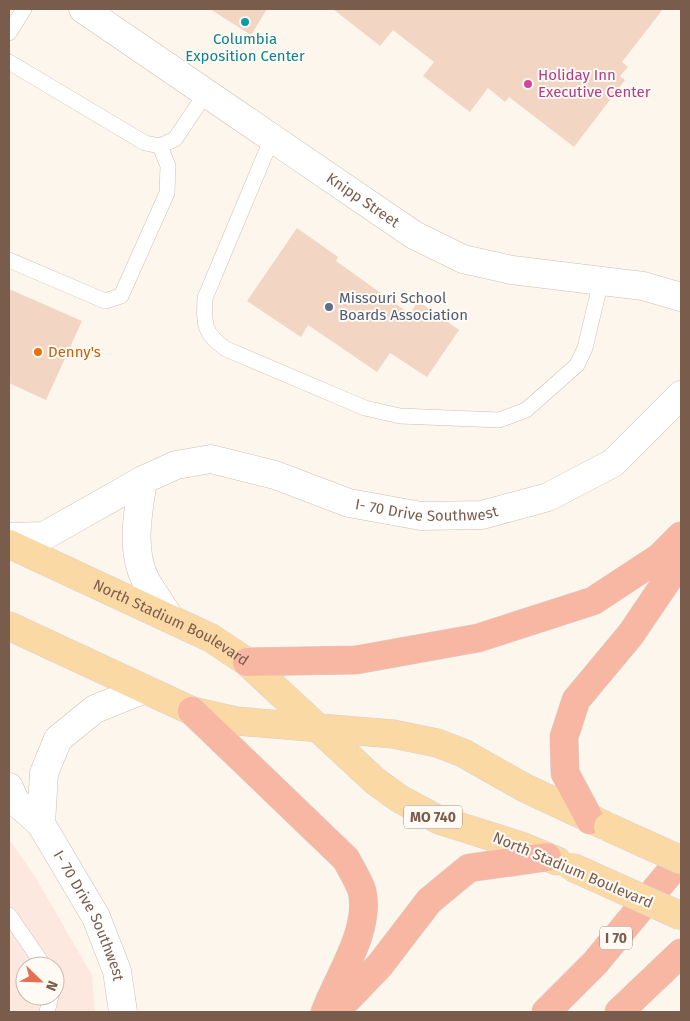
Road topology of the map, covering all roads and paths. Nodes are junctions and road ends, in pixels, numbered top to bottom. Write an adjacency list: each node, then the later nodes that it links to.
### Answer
1 (24, 9): 3 (lane)
2 (83, 9): 5 (street, Knipp Street)
3 (9, 33)
4 (9, 62): 7 (lane)
5 (206, 92): 6 (street, Knipp Street); 7 (lane)
6 (272, 138): 9 (street, Knipp Street); 9 (lane)
7 (160, 146): 8 (lane)
8 (9, 260)
9 (601, 280): 10 (street, Knipp Street)
10 (681, 297)
11 (681, 395): 12 (street, I- 70 Drive Southwest)
12 (144, 480): 14 (street, I- 70 Drive Southwest); 17 (street)
13 (681, 536): 19 (highway)
14 (9, 537)
15 (9, 544): 17 (main road, North Stadium Boulevard / MO 740)
16 (681, 560): 24 (highway)
17 (169, 618): 19 (main road, North Stadium Boulevard / MO 740)
18 (9, 626): 20 (main road)
19 (247, 662): 22 (main road, North Stadium Boulevard / MO 740)
20 (145, 689): 21 (main road); 25 (street)
21 (192, 711): 22 (main road); 33 (highway)
22 (316, 727): 24 (main road); 26 (main road, North Stadium Boulevard / MO 740)
23 (9, 787): 25 (street, I- 70 Drive Southwest)
24 (599, 823): 27 (main road, bridge)
25 (41, 824): 32 (street, I- 70 Drive Southwest)
26 (547, 857): 29 (main road, North Stadium Boulevard / MO 740, bridge); 34 (highway)
27 (681, 859): 35 (highway, I 70)
28 (9, 915): 31 (lane)
29 (681, 916)
30 (681, 953): 36 (highway)
31 (37, 956)
32 (123, 1012)
33 (325, 1012)
34 (335, 1012)
35 (546, 1012)
36 (619, 1012)

